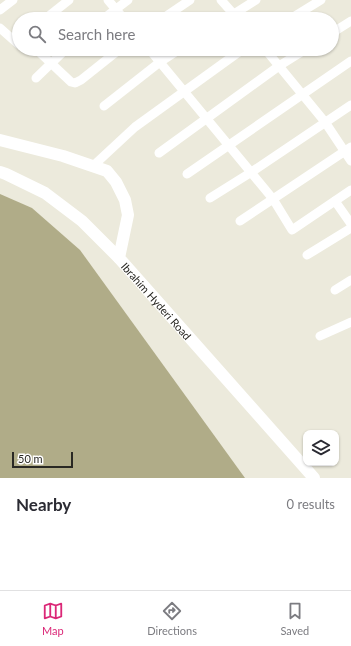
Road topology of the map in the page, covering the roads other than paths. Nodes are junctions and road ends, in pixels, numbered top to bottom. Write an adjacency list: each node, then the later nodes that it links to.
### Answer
1 (13, 0): 10 (street)
2 (69, 0): 11 (street)
3 (108, 0): 9 (street)
4 (128, 0): 9 (street)
5 (190, 0): 14 (street)
6 (221, 0): 15 (street)
7 (256, 0): 16 (street)
8 (321, 0): 17 (street)
9 (116, 9): 12 (street); 13 (street)
10 (0, 10)
11 (54, 12)
12 (112, 12)
13 (118, 12)
14 (172, 12)
15 (229, 12)
16 (239, 12)
17 (301, 12)
18 (351, 21): 20 (street)
19 (0, 28): 21 (street)
20 (339, 29)
21 (12, 39)
22 (44, 56): 32 (street)
23 (59, 56): 32 (street)
24 (111, 56): 32 (street)
25 (155, 56): 31 (street)
26 (169, 56): 31 (street)
27 (233, 56): 35 (street)
28 (271, 56): 33 (street)
29 (295, 56): 33 (street)
30 (351, 61): 36 (street)
31 (160, 62): 35 (street); 38 (street)
32 (52, 63): 34 (street)
33 (279, 66): 36 (street); 39 (street)
34 (36, 78)
35 (185, 91): 39 (street); 46 (street)
36 (302, 94): 40 (street); 42 (street)
37 (351, 105): 40 (street)
38 (104, 106)
39 (206, 118): 42 (street); 44 (street)
40 (325, 122): 43 (street); 48 (street)
41 (0, 140): 46 (main road, Ibrahim Hyderi Road)
42 (227, 146): 48 (street); 49 (street)
43 (348, 149): 45 (street); 52 (street)
44 (159, 153)
45 (351, 162)
46 (92, 166): 58 (main road, Ibrahim Hyderi Road)
47 (0, 172): 58 (main road)
48 (250, 172): 51 (street); 52 (street)
49 (187, 174)
50 (351, 190): 53 (street)
51 (210, 198)
52 (273, 199): 53 (street); 54 (street)
53 (335, 201): 55 (street)
54 (240, 221)
55 (351, 224)
56 (351, 228): 57 (street)
57 (307, 255)
58 (119, 258): 63 (main road, Ibrahim Hyderi Road)
59 (351, 280): 60 (street)
60 (335, 290)
61 (351, 322): 62 (street)
62 (320, 336)
63 (314, 478)

